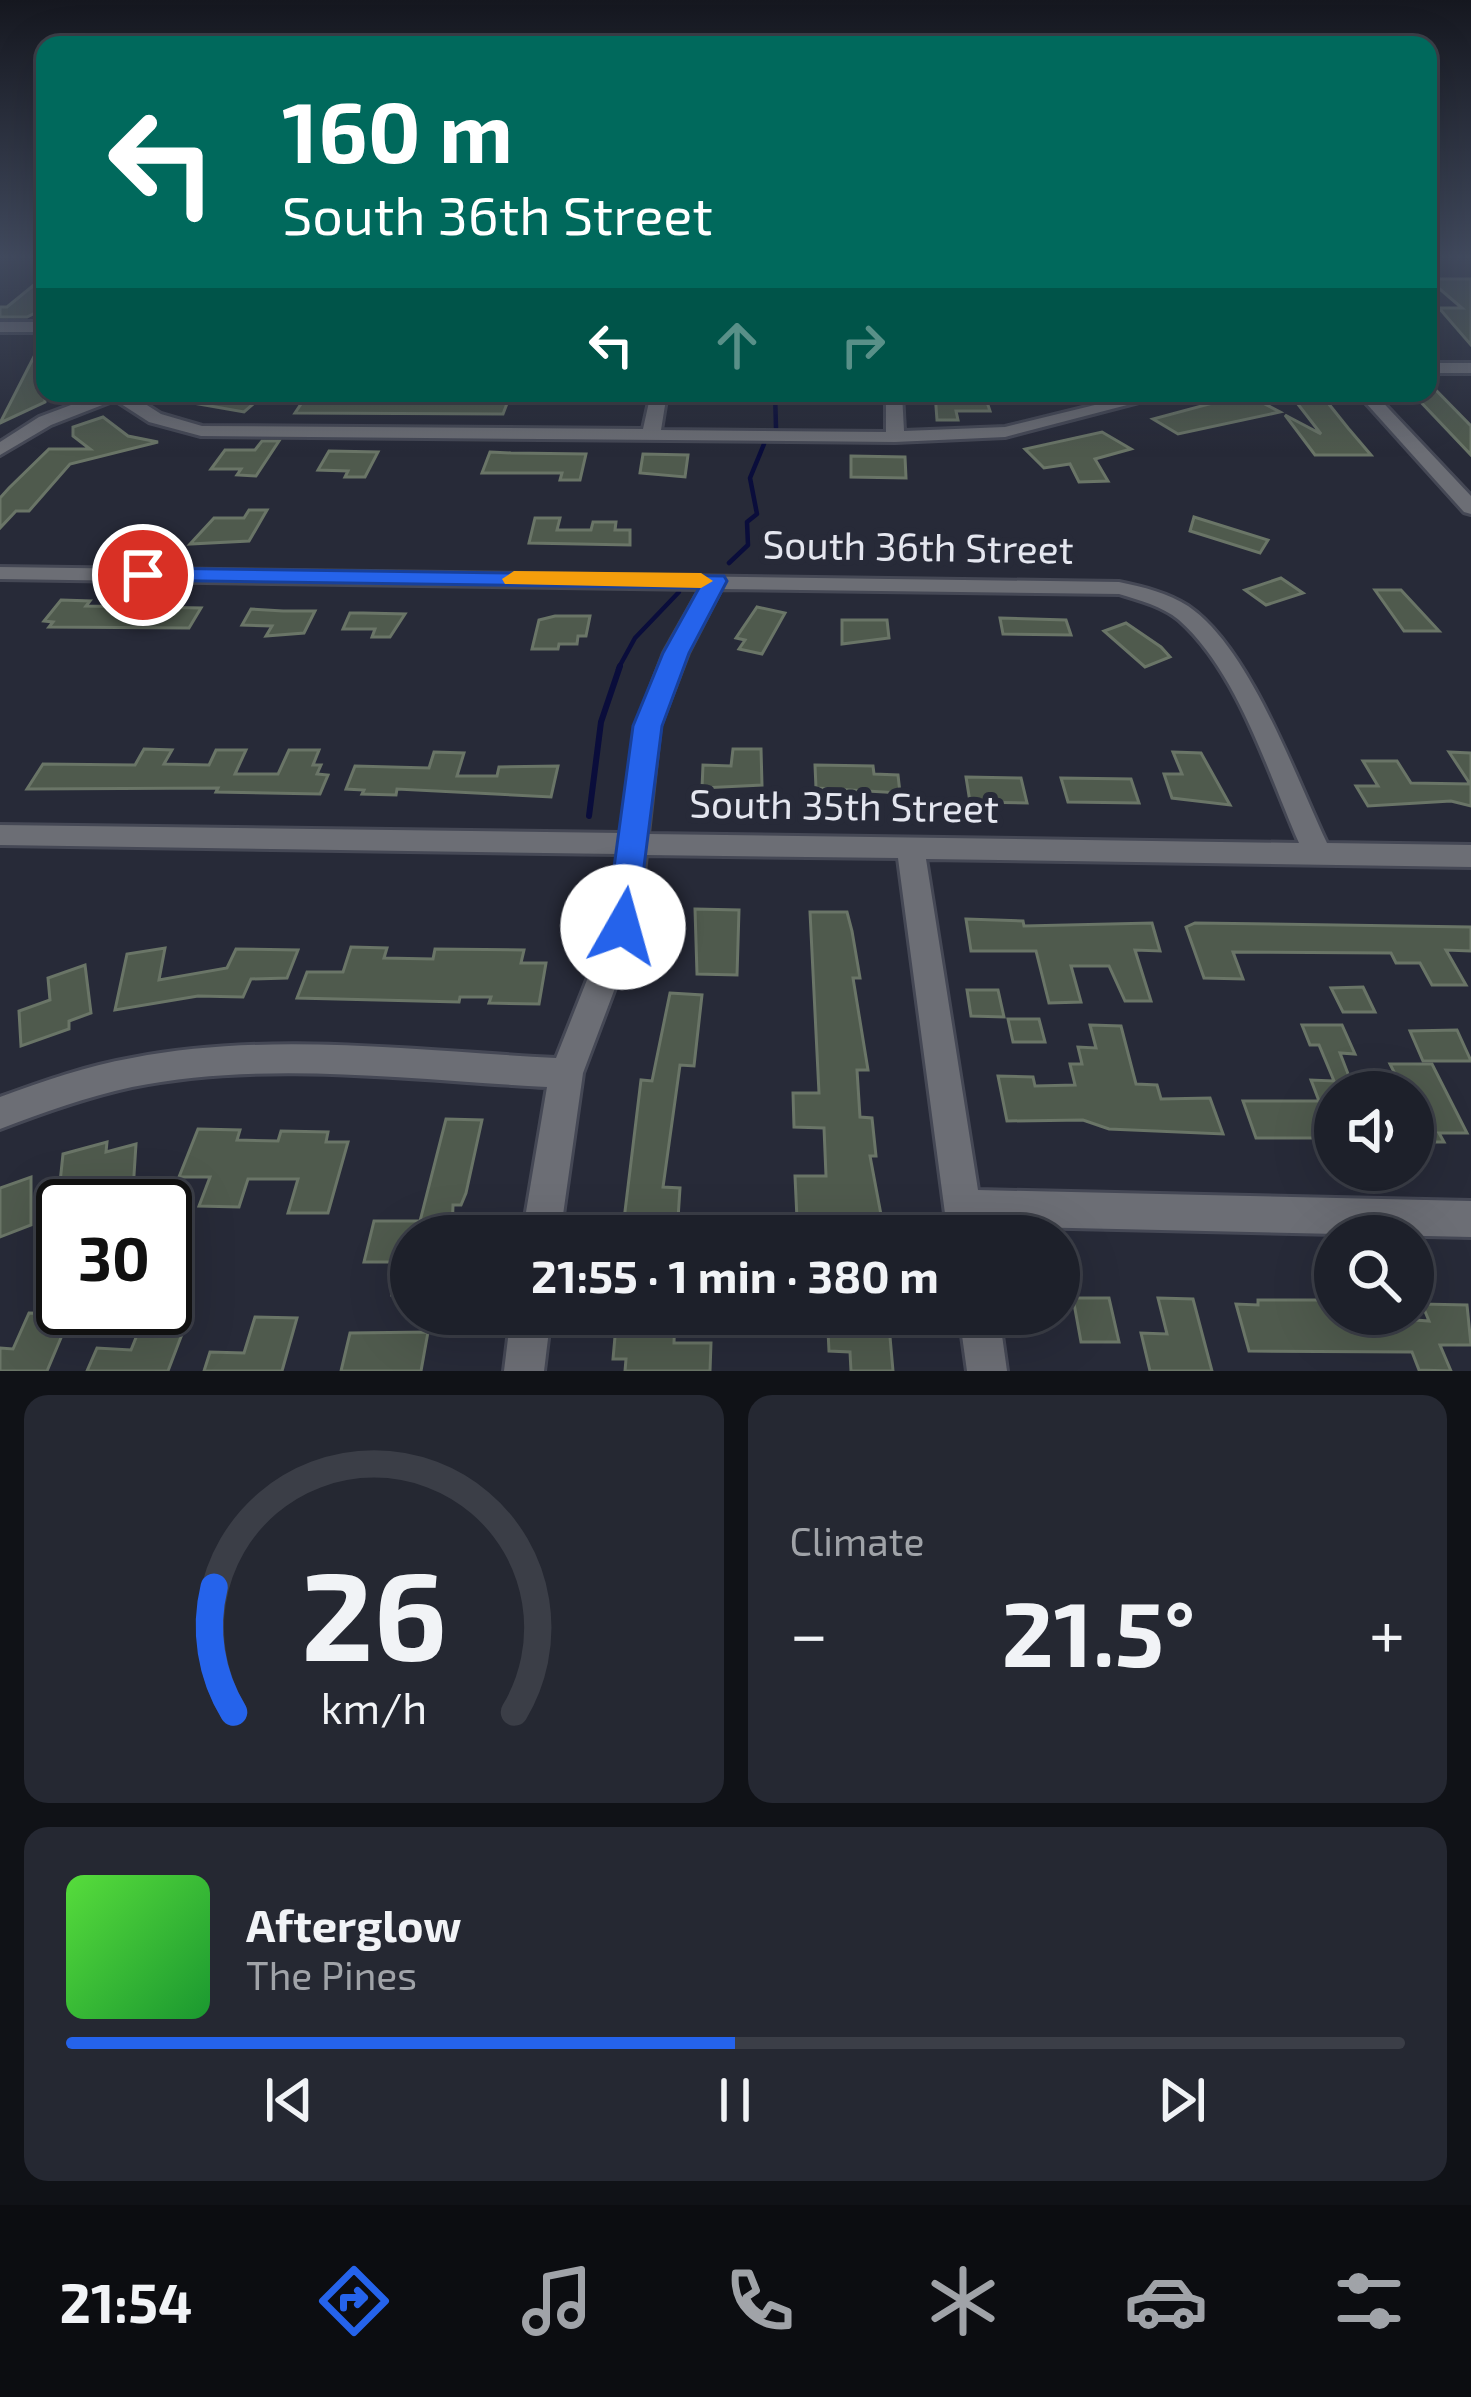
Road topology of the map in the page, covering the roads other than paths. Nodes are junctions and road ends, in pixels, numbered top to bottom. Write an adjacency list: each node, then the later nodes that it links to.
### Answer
1 (0, 327): 2 (street)
2 (36, 327)
3 (1437, 368): 4 (street)
4 (1471, 368)
5 (97, 402): 13 (street)
6 (130, 402): 11 (street)
7 (657, 402): 11 (street)
8 (894, 402): 12 (street)
9 (1128, 402): 12 (street)
10 (1373, 402): 14 (street)
11 (651, 435): 12 (street)
12 (895, 437)
13 (0, 450)
14 (1471, 508)
15 (0, 573): 16 (street, South 36th Street)
16 (715, 581): 18 (street); 20 (street, South 36th Street)
17 (0, 835): 18 (street, South 35th Street)
18 (634, 841): 19 (street, South 35th Street); 22 (street)
19 (910, 847): 20 (street, South 35th Street); 25 (street)
20 (1317, 851): 21 (street, South 35th Street)
21 (1471, 856)
22 (566, 1073): 23 (street); 24 (street)
23 (0, 1113)
24 (544, 1215)
25 (964, 1215)
26 (1471, 1219): 27 (street)
27 (1080, 1221)
28 (528, 1335): 30 (street)
29 (982, 1335): 31 (street)
30 (524, 1371)
31 (987, 1371)

